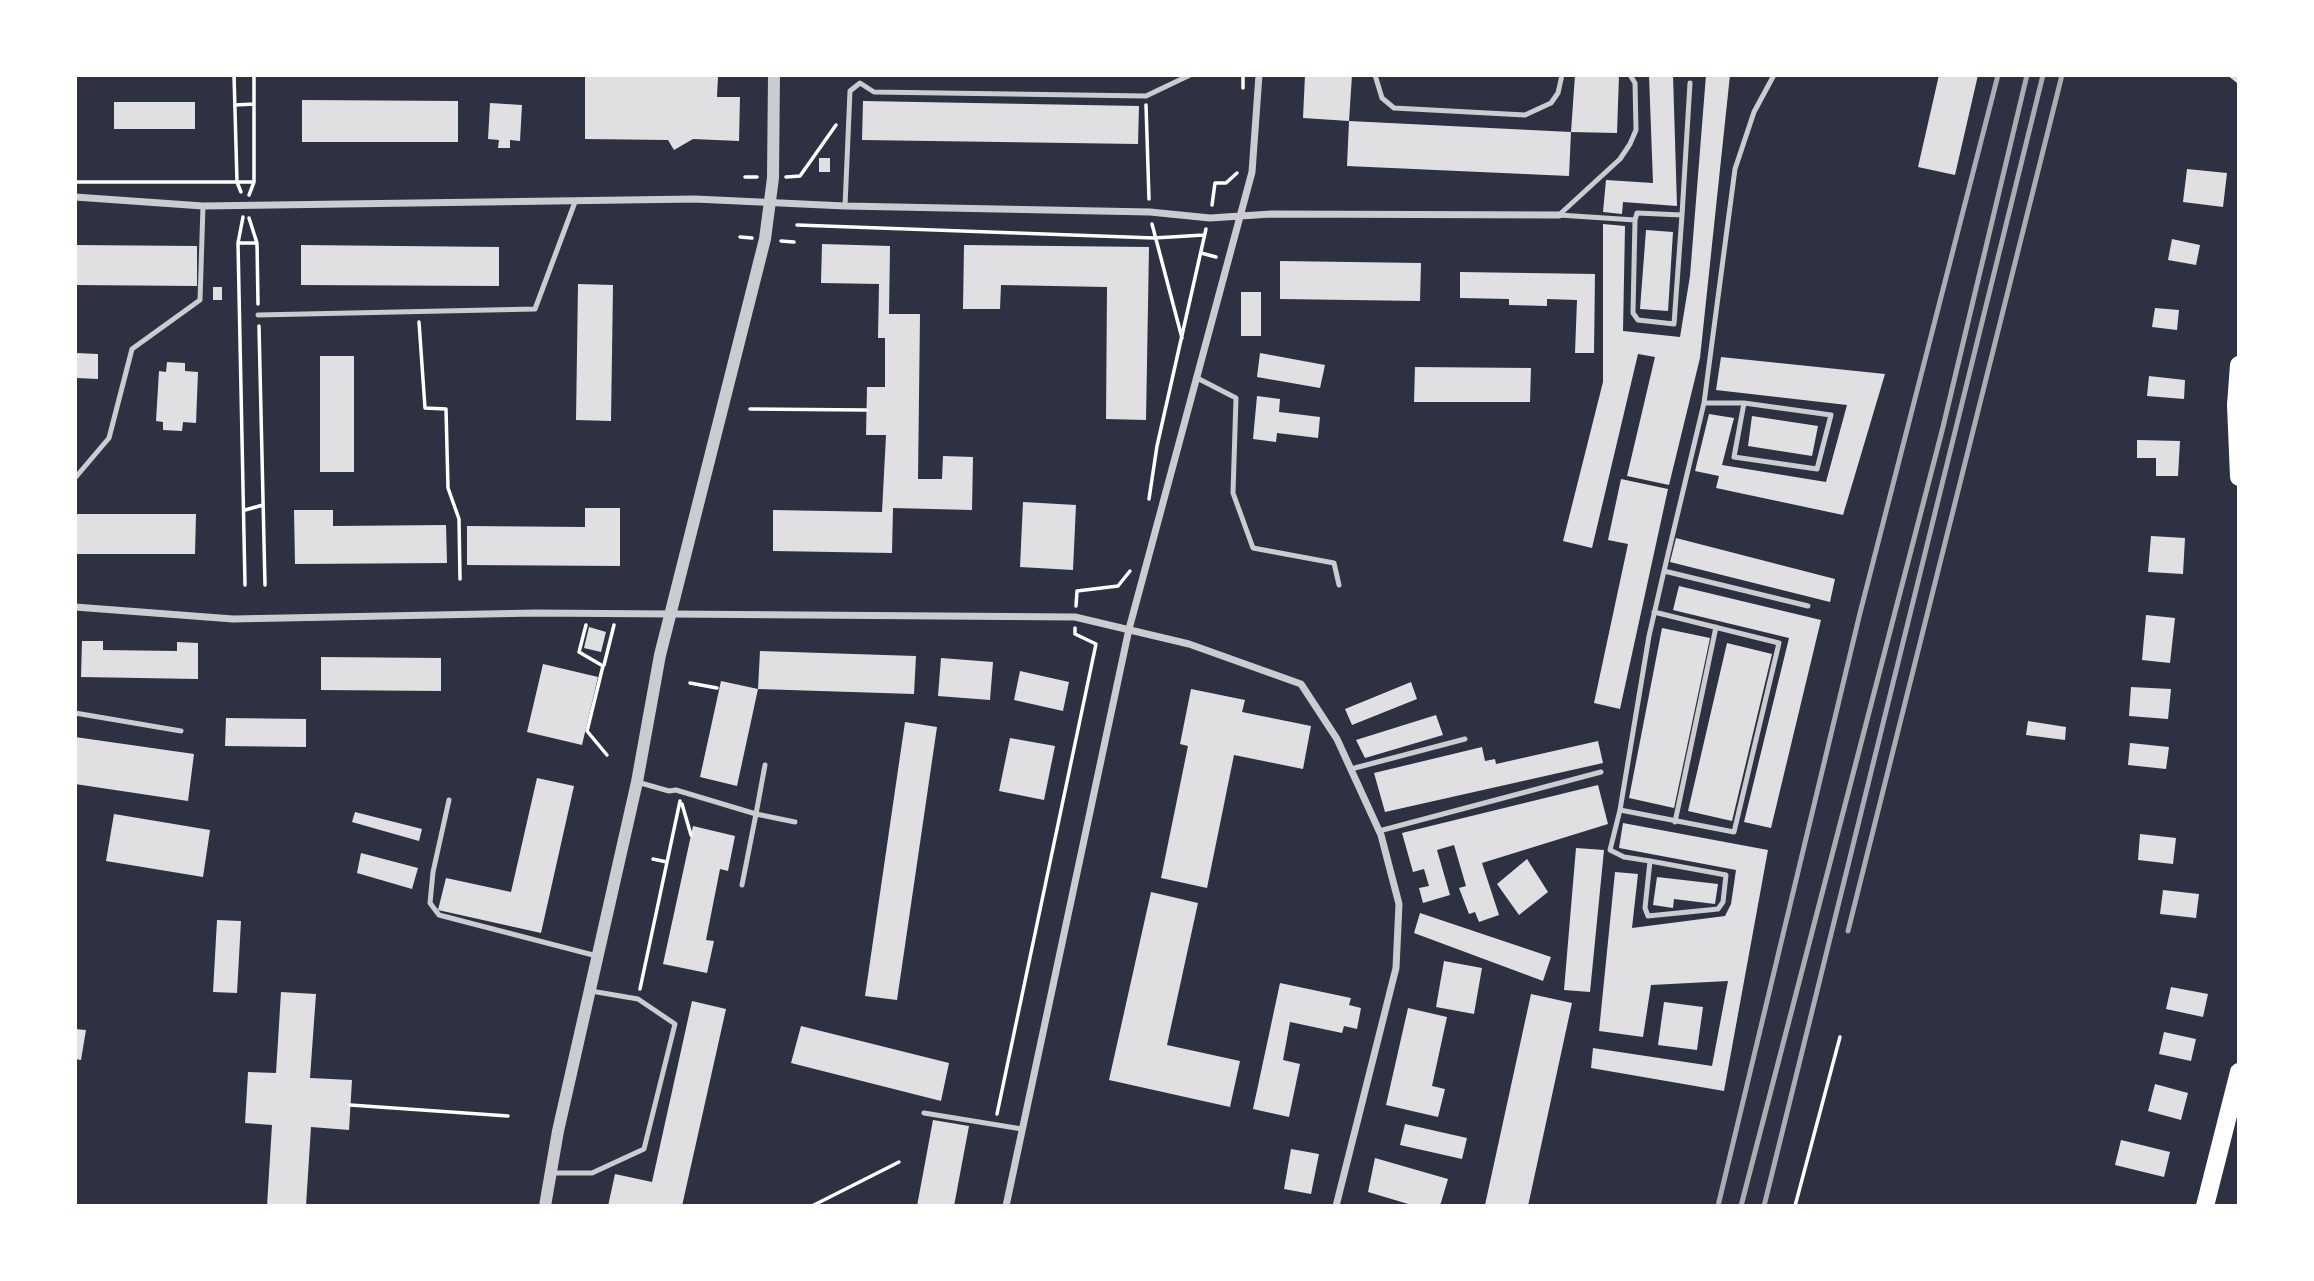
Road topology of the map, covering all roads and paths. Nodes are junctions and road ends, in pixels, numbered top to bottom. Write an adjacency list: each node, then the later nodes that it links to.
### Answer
1 (234, 75): 14 (path)
2 (254, 75): 13 (path)
3 (774, 75): 23 (street)
4 (1190, 75): 15 (lane)
5 (1243, 75): 12 (path)
6 (1259, 75): 27 (street)
7 (1375, 75): 8 (lane)
8 (1562, 75)
9 (1630, 75): 28 (lane)
10 (1774, 75): 42 (lane)
11 (1690, 83): 29 (lane)
12 (1244, 100)
13 (254, 104): 14 (path); 20 (path)
14 (235, 105): 19 (path)
15 (850, 105): 17 (path); 26 (lane)
16 (1238, 160): 30 (path)
17 (800, 176)
18 (75, 182): 19 (path)
19 (237, 182): 20 (path); 24 (path)
20 (254, 182): 24 (path)
21 (75, 197): 25 (street)
22 (575, 202): 23 (street); 24 (street); 38 (lane)
23 (770, 202): 26 (street); 60 (street)
24 (245, 205): 25 (street); 34 (path); 35 (path)
25 (203, 206): 47 (lane)
26 (845, 206): 30 (street)
27 (1241, 215): 28 (street); 30 (street); 37 (street)
28 (1559, 215): 31 (lane)
29 (1682, 215): 31 (lane); 31 (lane)
30 (1210, 218): 33 (path)
31 (1635, 220)
32 (797, 225): 33 (path)
33 (1204, 235): 36 (path)
34 (238, 243): 35 (path); 49 (path)
35 (257, 243): 39 (path)
36 (1201, 253): 37 (path); 50 (path)
37 (1227, 259): 41 (street)
38 (418, 313): 39 (lane); 53 (path)
39 (258, 315): 48 (path)
40 (2239, 365): 46 (main road)
41 (1197, 378): 56 (lane); 65 (street)
42 (1704, 403): 43 (lane); 52 (lane)
43 (1744, 403): 43 (lane)
44 (750, 409): 45 (path)
45 (866, 410)
46 (2239, 477)
47 (75, 478)
48 (263, 505): 49 (path); 55 (path)
49 (245, 510): 54 (path)
50 (1147, 512)
51 (1131, 569): 61 (path)
52 (1664, 571): 57 (lane); 59 (lane)
53 (460, 579)
54 (245, 585)
55 (265, 585)
56 (1339, 585)
57 (1808, 606)
58 (75, 607): 60 (street)
59 (1654, 612): 64 (lane); 78 (lane)
60 (670, 614): 61 (street); 76 (street)
61 (1075, 617): 65 (street); 96 (path)
62 (586, 623): 66 (path)
63 (614, 623): 66 (path)
64 (1716, 627): 81 (lane); 81 (lane)
65 (1129, 629): 74 (street); 97 (street)
66 (603, 666): 72 (path)
67 (690, 683): 68 (path)
68 (717, 688)
69 (75, 713): 70 (lane)
70 (181, 731)
71 (1465, 739): 74 (lane)
72 (607, 755)
73 (765, 765): 79 (lane)
74 (1351, 769): 82 (street)
75 (1601, 772): 82 (lane)
76 (637, 782): 79 (lane); 88 (street)
77 (449, 800): 88 (lane)
78 (1620, 810): 81 (lane); 85 (lane)
79 (755, 814): 80 (lane); 87 (lane)
80 (795, 822)
81 (1675, 822)
82 (1379, 831): 103 (street)
83 (691, 835): 86 (path)
84 (653, 859): 86 (path)
85 (1650, 861): 85 (lane)
86 (667, 863): 90 (path)
87 (742, 885)
88 (597, 956): 89 (street)
89 (591, 991): 90 (lane); 99 (street)
90 (638, 999): 99 (lane)
91 (1840, 1037): 104 (path)
92 (2239, 1072): 105 (main road)
93 (350, 1105): 95 (path)
94 (924, 1113): 96 (lane)
95 (508, 1116)
96 (995, 1123): 97 (lane)
97 (1022, 1129): 102 (street)
98 (899, 1163): 101 (path)
99 (550, 1173): 100 (street)
100 (545, 1206)
101 (811, 1206)
102 (1006, 1206)
103 (1336, 1206)
104 (1795, 1206)
105 (2205, 1206)

